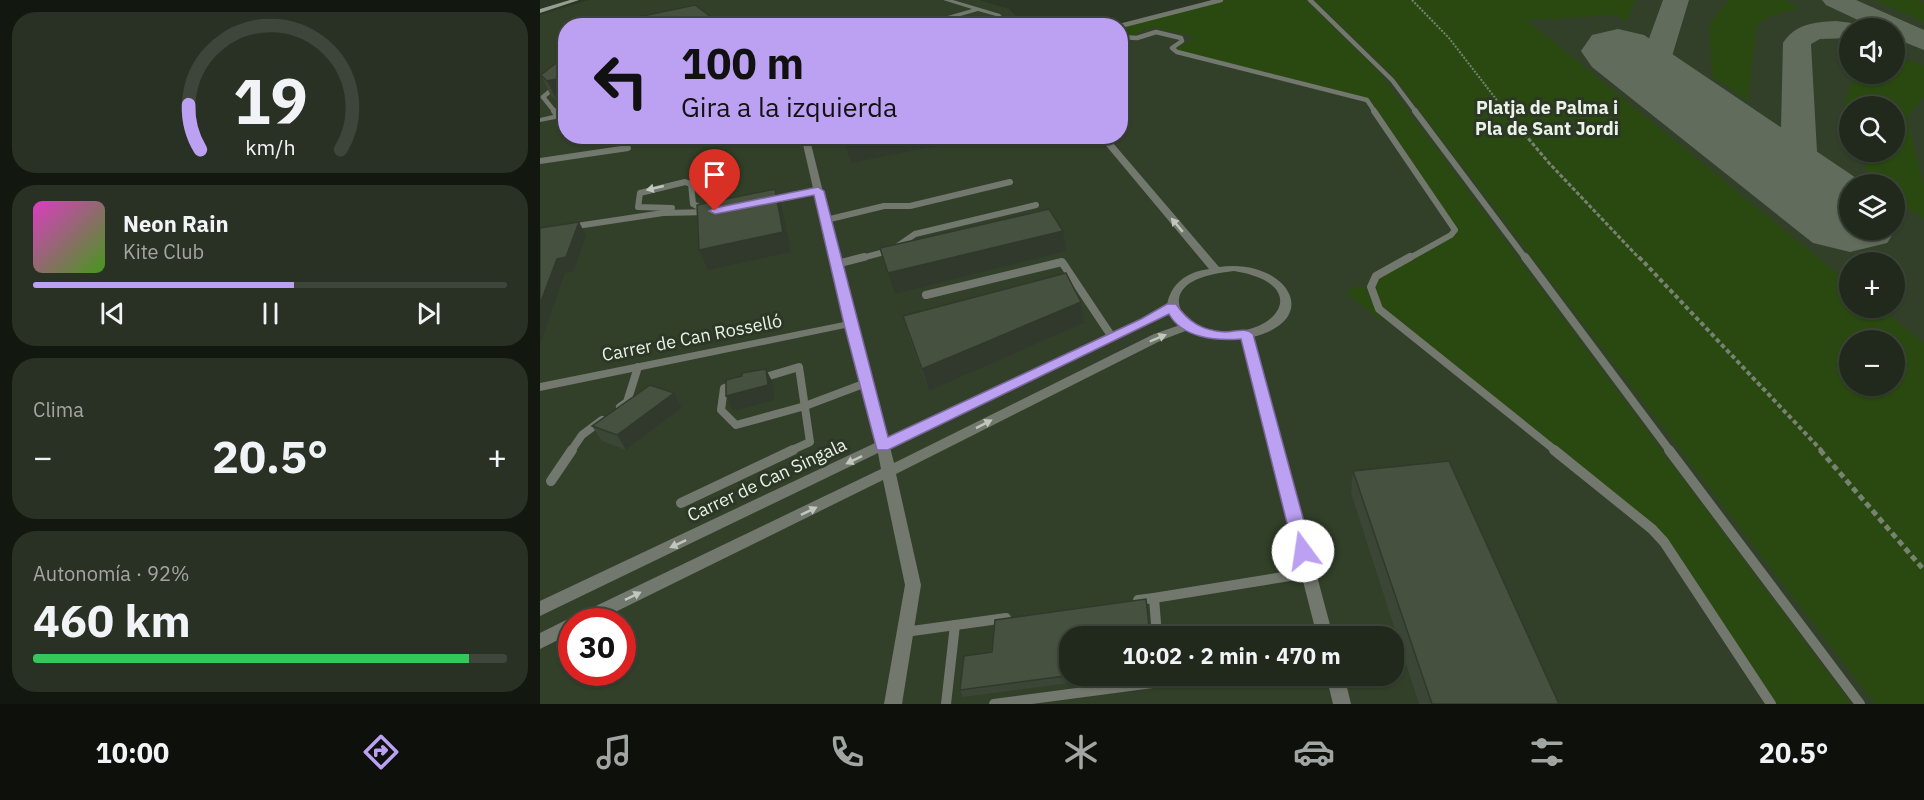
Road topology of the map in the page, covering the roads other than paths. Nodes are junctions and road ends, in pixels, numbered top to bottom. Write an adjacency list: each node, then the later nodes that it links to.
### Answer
1 (576, 0): 6 (street)
2 (946, 0): 5 (street)
3 (1221, 0): 9 (lane)
4 (1310, 0): 61 (lane)
5 (981, 9): 7 (street); 8 (street)
6 (540, 11)
7 (947, 18)
8 (1000, 18)
9 (1128, 24)
10 (1128, 37): 60 (lane)
11 (558, 85): 12 (lane)
12 (558, 111)
13 (558, 116): 14 (street)
14 (540, 120)
15 (807, 144): 20 (street)
16 (1109, 144): 27 (street, one-way to 16)
17 (628, 147): 18 (lane)
18 (540, 161)
19 (1010, 182): 24 (lane)
20 (818, 191): 21 (lane); 24 (street)
21 (761, 202)
22 (1036, 205): 26 (lane)
23 (690, 212): 23 (lane, one-way to 23); 25 (lane)
24 (826, 220): 26 (street)
25 (563, 228)
26 (837, 264): 30 (street)
27 (1215, 269): 29 (street); 32 (street)
28 (926, 295): 33 (lane)
29 (1172, 307): 31 (street); 33 (street, Carrer de Can Singala)
30 (850, 324): 34 (street, Carrer de Can Rosselló); 35 (street)
31 (1188, 326): 32 (street); 39 (street, one-way to 31)
32 (1246, 334): 42 (street)
33 (1112, 337): 38 (street, Carrer de Can Singala)
34 (638, 367): 36 (street, Carrer de Can Rosselló); 40 (lane)
35 (866, 383): 37 (lane); 38 (street)
36 (540, 387)
37 (805, 406): 37 (lane); 41 (lane)
38 (883, 446): 39 (street); 46 (street, Carrer de Can Singala, one-way to 46)
39 (888, 472): 45 (street, one-way to 39); 52 (street)
40 (551, 481)
41 (681, 503)
42 (1308, 573): 43 (lane); 50 (street)
43 (1154, 598): 44 (lane); 49 (lane)
44 (1131, 601)
45 (608, 608)
46 (540, 609)
47 (1014, 617): 48 (lane)
48 (955, 625): 52 (lane); 57 (lane)
49 (1156, 626)
50 (1322, 626)
51 (558, 632): 53 (street)
52 (905, 632): 56 (street)
53 (540, 641)
54 (1130, 686): 58 (lane)
55 (1338, 686): 59 (street)
56 (893, 704)
57 (946, 704)
58 (994, 704)
59 (1342, 704)
60 (1771, 704)
61 (1860, 704)

